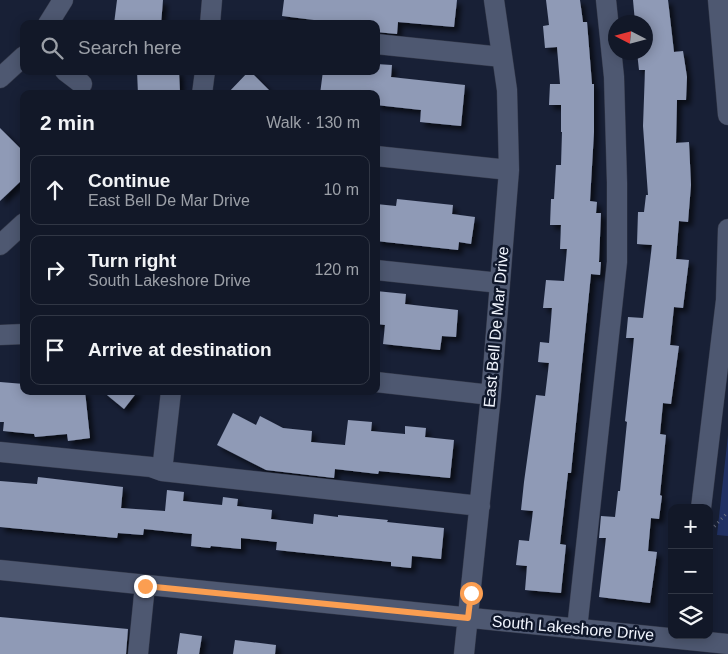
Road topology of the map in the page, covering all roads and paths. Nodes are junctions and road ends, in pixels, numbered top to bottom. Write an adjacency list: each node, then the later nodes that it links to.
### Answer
1 (63, 0): 6 (street)
2 (212, 0): 7 (street)
3 (494, 0): 9 (street, East Bell De Mar Drive)
4 (606, 0): 38 (street)
5 (718, 0): 16 (street)
6 (50, 20)
7 (210, 20)
8 (380, 44): 9 (street)
9 (502, 57): 18 (street, East Bell De Mar Drive)
10 (20, 60): 13 (street)
11 (70, 75): 14 (street)
12 (204, 75): 15 (street)
13 (0, 78)
14 (82, 84)
15 (202, 90)
16 (728, 116)
17 (380, 156): 18 (street)
18 (509, 170): 23 (street, East Bell De Mar Drive)
19 (20, 227): 21 (street)
20 (728, 229): 31 (street)
21 (0, 245)
22 (380, 270): 23 (street)
23 (500, 283): 28 (street, East Bell De Mar Drive)
24 (20, 334): 25 (street)
25 (0, 335)
26 (380, 382): 28 (street)
27 (171, 395): 30 (street)
28 (492, 396): 32 (street, East Bell De Mar Drive)
29 (0, 452): 30 (street)
30 (162, 471): 32 (street)
31 (701, 504)
32 (480, 506): 37 (street, East Bell De Mar Drive)
33 (728, 512): 34 (path)
34 (713, 528)
35 (0, 571): 36 (street, South Lakeshore Drive)
36 (145, 586): 37 (street, South Lakeshore Drive); 42 (street)
37 (468, 618): 38 (street, South Lakeshore Drive); 43 (street, East Bell De Mar Drive)
38 (577, 629): 39 (street, South Lakeshore Drive)
39 (668, 636)
40 (698, 639): 41 (street, South Lakeshore Drive)
41 (728, 644)
42 (138, 654)
43 (464, 654)

